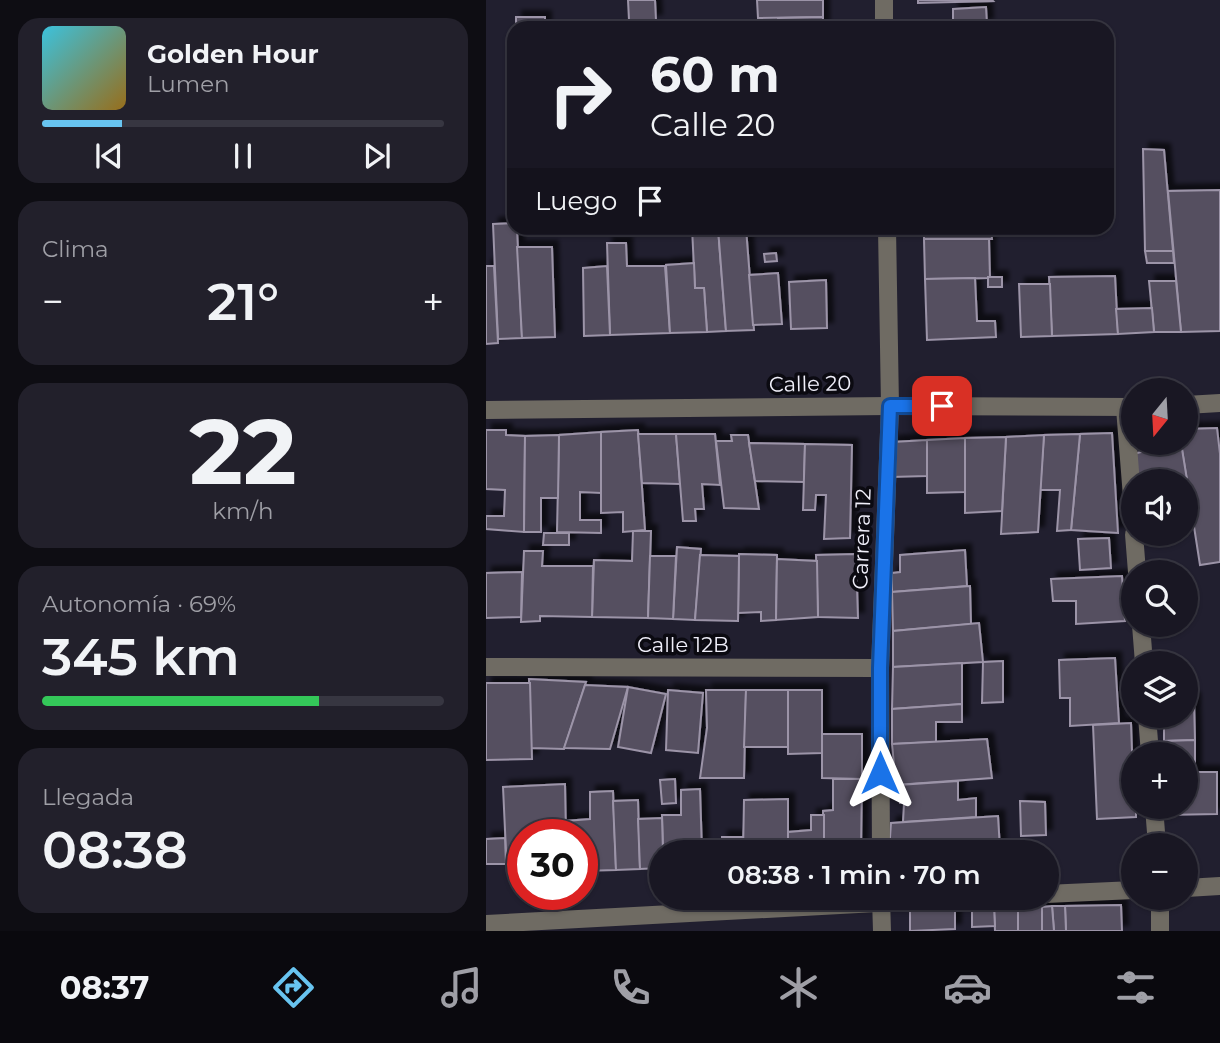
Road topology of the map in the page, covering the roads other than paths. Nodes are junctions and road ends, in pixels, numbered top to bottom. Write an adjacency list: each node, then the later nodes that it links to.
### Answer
1 (884, 0): 2 (street)
2 (884, 21)
3 (887, 235): 6 (street, Carrera 12)
4 (1219, 403): 5 (street)
5 (1198, 404)
6 (890, 406): 7 (street, Calle 20); 8 (street, Calle 20); 10 (street, Carrera 12)
7 (1121, 407)
8 (486, 410)
9 (486, 667): 10 (street, Calle 12B)
10 (880, 668): 11 (street, Carrera 12)
11 (881, 840)
12 (1219, 886): 13 (street)
13 (1198, 887)
14 (1121, 891): 15 (street)
15 (1059, 893)
16 (716, 910): 19 (street)
17 (881, 910): 20 (street)
18 (1160, 910): 21 (street)
19 (486, 924)
20 (882, 931)
21 (1160, 931)

